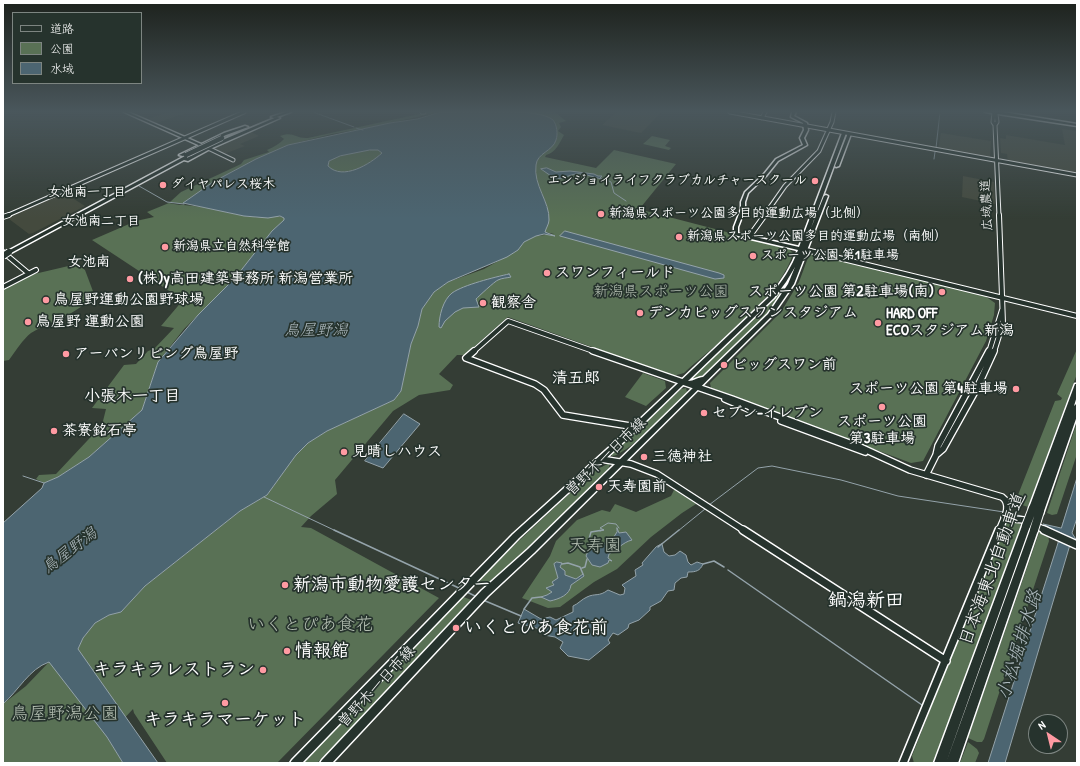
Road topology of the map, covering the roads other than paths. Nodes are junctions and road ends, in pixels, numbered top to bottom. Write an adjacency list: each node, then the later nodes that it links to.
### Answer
1 (163, 148): 17 (street)
2 (197, 148): 12 (highway)
3 (202, 148): 12 (highway, bridge)
4 (208, 148): 10 (street); 11 (highway); 12 (highway)
5 (802, 148): 18 (main road)
6 (820, 148): 18 (street)
7 (841, 148): 19 (main road, 曽野木一日市線)
8 (922, 148): 14 (street)
9 (995, 148): 14 (street, 広域農道)
10 (214, 151): 11 (street); 13 (street)
11 (198, 153): 16 (highway)
12 (186, 155): 16 (highway); 20 (highway)
13 (233, 160)
14 (995, 161): 15 (street); 25 (street, 広域農道)
15 (1077, 176)
16 (128, 188): 20 (highway)
17 (3, 217)
18 (749, 237): 19 (main road)
19 (803, 249): 25 (street); 27 (main road, 曽野木一日市線); 28 (main road, 曽野木一日市線)
20 (6, 252): 21 (highway, bridge); 23 (street)
21 (3, 256)
22 (36, 270): 23 (street)
23 (28, 274): 24 (street)
24 (3, 287)
25 (1002, 298): 26 (street); 36 (street, 広域農道)
26 (1077, 316)
27 (708, 377): 28 (main road); 30 (main road, 曽野木一日市線)
28 (682, 382): 30 (street); 31 (main road, 曽野木一日市線); 33 (street)
29 (1077, 386): 37 (highway, 日本海東北自動車道)
30 (696, 388): 31 (main road); 35 (main road, 曽野木一日市線); 36 (street)
31 (672, 392): 33 (main road, 曽野木一日市線)
32 (1077, 406): 37 (highway, 日本海東北自動車道)
33 (636, 427): 34 (main road, 曽野木一日市線)
34 (601, 459): 35 (street); 42 (main road, 曽野木一日市線)
35 (620, 462): 41 (street); 43 (main road, 曽野木一日市線)
36 (926, 475): 38 (street)
37 (1036, 509): 39 (highway, 日本海東北自動車道, bridge)
38 (1005, 517): 40 (street); 41 (street)
39 (1030, 528): 45 (highway, 日本海東北自動車道); 46 (highway, 日本海東北自動車道)
40 (1075, 544)
41 (946, 661): 44 (street)
42 (295, 763)
43 (325, 763)
44 (904, 763)
45 (940, 763)
46 (952, 763)

